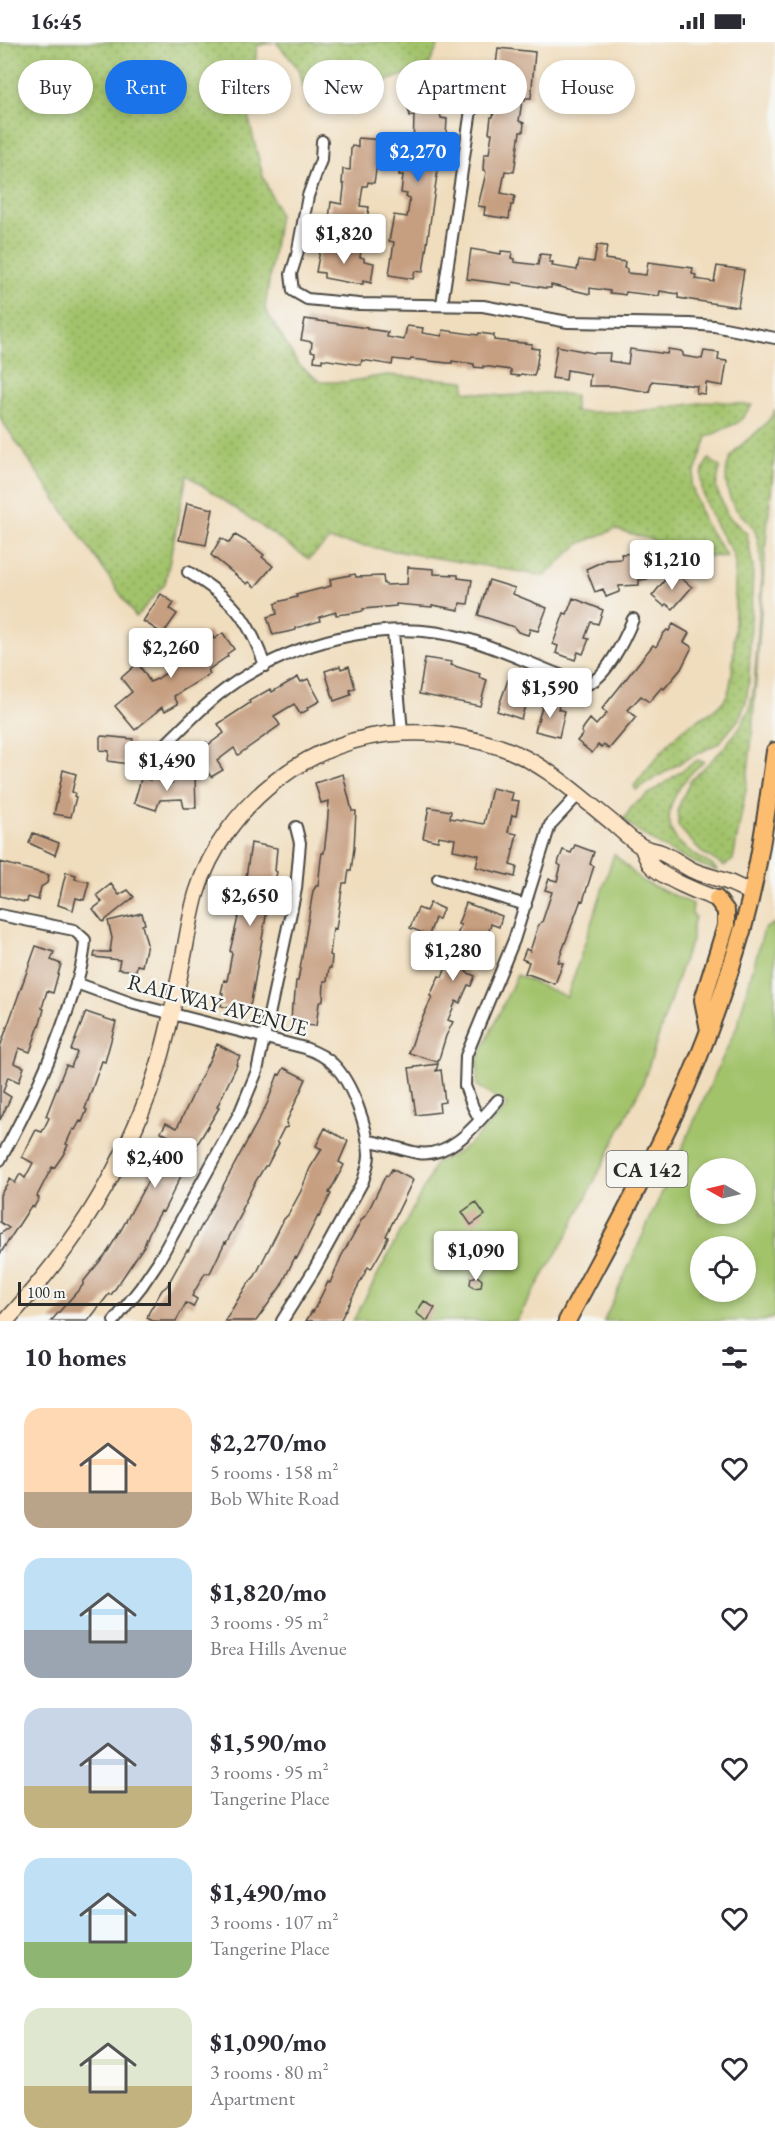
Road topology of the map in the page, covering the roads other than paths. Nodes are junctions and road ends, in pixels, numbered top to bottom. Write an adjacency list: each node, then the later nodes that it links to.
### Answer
1 (470, 114): 3 (street)
2 (322, 141): 3 (street)
3 (442, 304): 4 (street)
4 (775, 338)
5 (188, 572): 8 (street)
6 (633, 619): 7 (street)
7 (393, 632): 8 (street); 9 (street)
8 (265, 666): 10 (street)
9 (402, 732): 12 (street); 21 (street)
10 (167, 743)
11 (775, 751): 16 (main road, CA 142)
12 (578, 795): 14 (street); 18 (street)
13 (296, 827): 23 (street)
14 (642, 847): 16 (street); 17 (street)
15 (438, 879): 18 (street)
16 (751, 893): 22 (main road, CA 142)
17 (717, 899): 22 (main road)
18 (526, 905): 25 (street)
19 (0, 915): 20 (street)
20 (76, 983): 21 (street, RAILWAY AVENUE); 27 (street)
21 (171, 1014): 23 (street, RAILWAY AVENUE); 28 (street)
22 (709, 1030): 31 (main road, CA 142)
23 (266, 1038): 26 (street, RAILWAY AVENUE); 29 (street)
24 (498, 1100): 25 (street)
25 (480, 1120): 26 (street)
26 (368, 1141): 30 (street)
27 (0, 1160)
28 (6, 1321)
29 (114, 1321)
30 (282, 1321)
31 (567, 1321)

